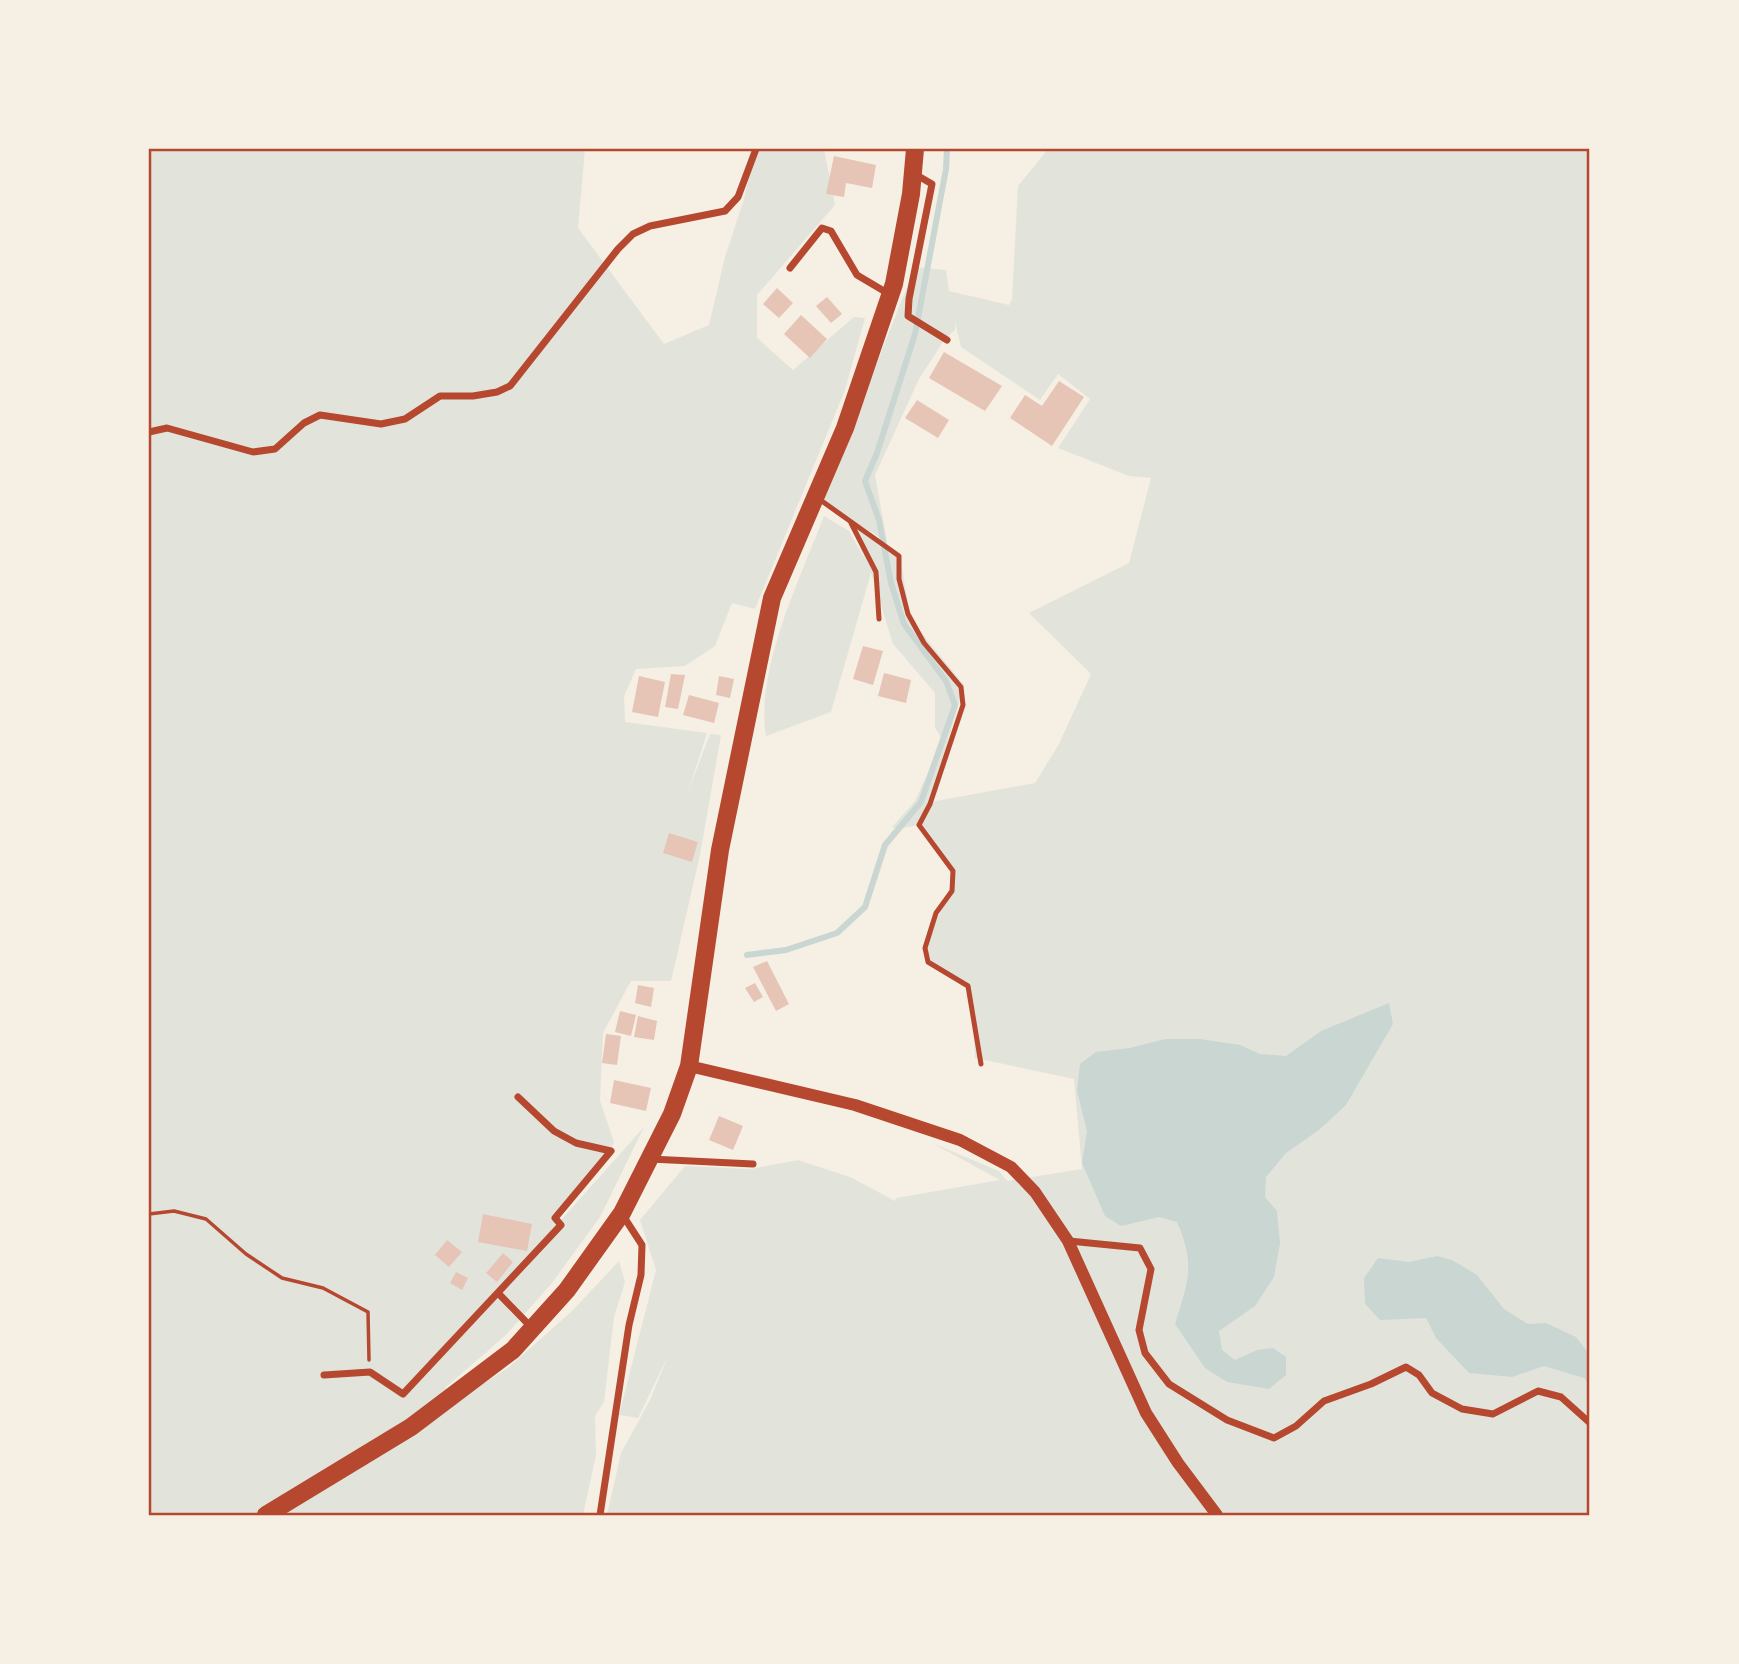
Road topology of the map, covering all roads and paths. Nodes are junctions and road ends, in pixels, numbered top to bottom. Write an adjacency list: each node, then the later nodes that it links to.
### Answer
1 (756, 149): 7 (street)
2 (915, 149): 3 (main road)
3 (913, 172): 5 (main road); 6 (street)
4 (790, 268): 5 (street)
5 (890, 295): 8 (main road)
6 (947, 340)
7 (149, 432)
8 (816, 496): 9 (lane); 12 (main road)
9 (850, 521): 10 (lane); 11 (lane)
10 (879, 619)
11 (981, 1064)
12 (690, 1066): 14 (main road); 18 (street)
13 (518, 1097): 19 (street)
14 (649, 1159): 15 (street); 16 (main road)
15 (753, 1164)
16 (622, 1213): 20 (main road); 25 (street)
17 (149, 1214): 21 (path)
18 (1068, 1241): 23 (street); 26 (street)
19 (498, 1293): 20 (street); 21 (street)
20 (533, 1328): 24 (main road)
21 (370, 1372): 22 (street)
22 (324, 1375)
23 (1590, 1423)
24 (266, 1515)
25 (600, 1515)
26 (1217, 1515)

